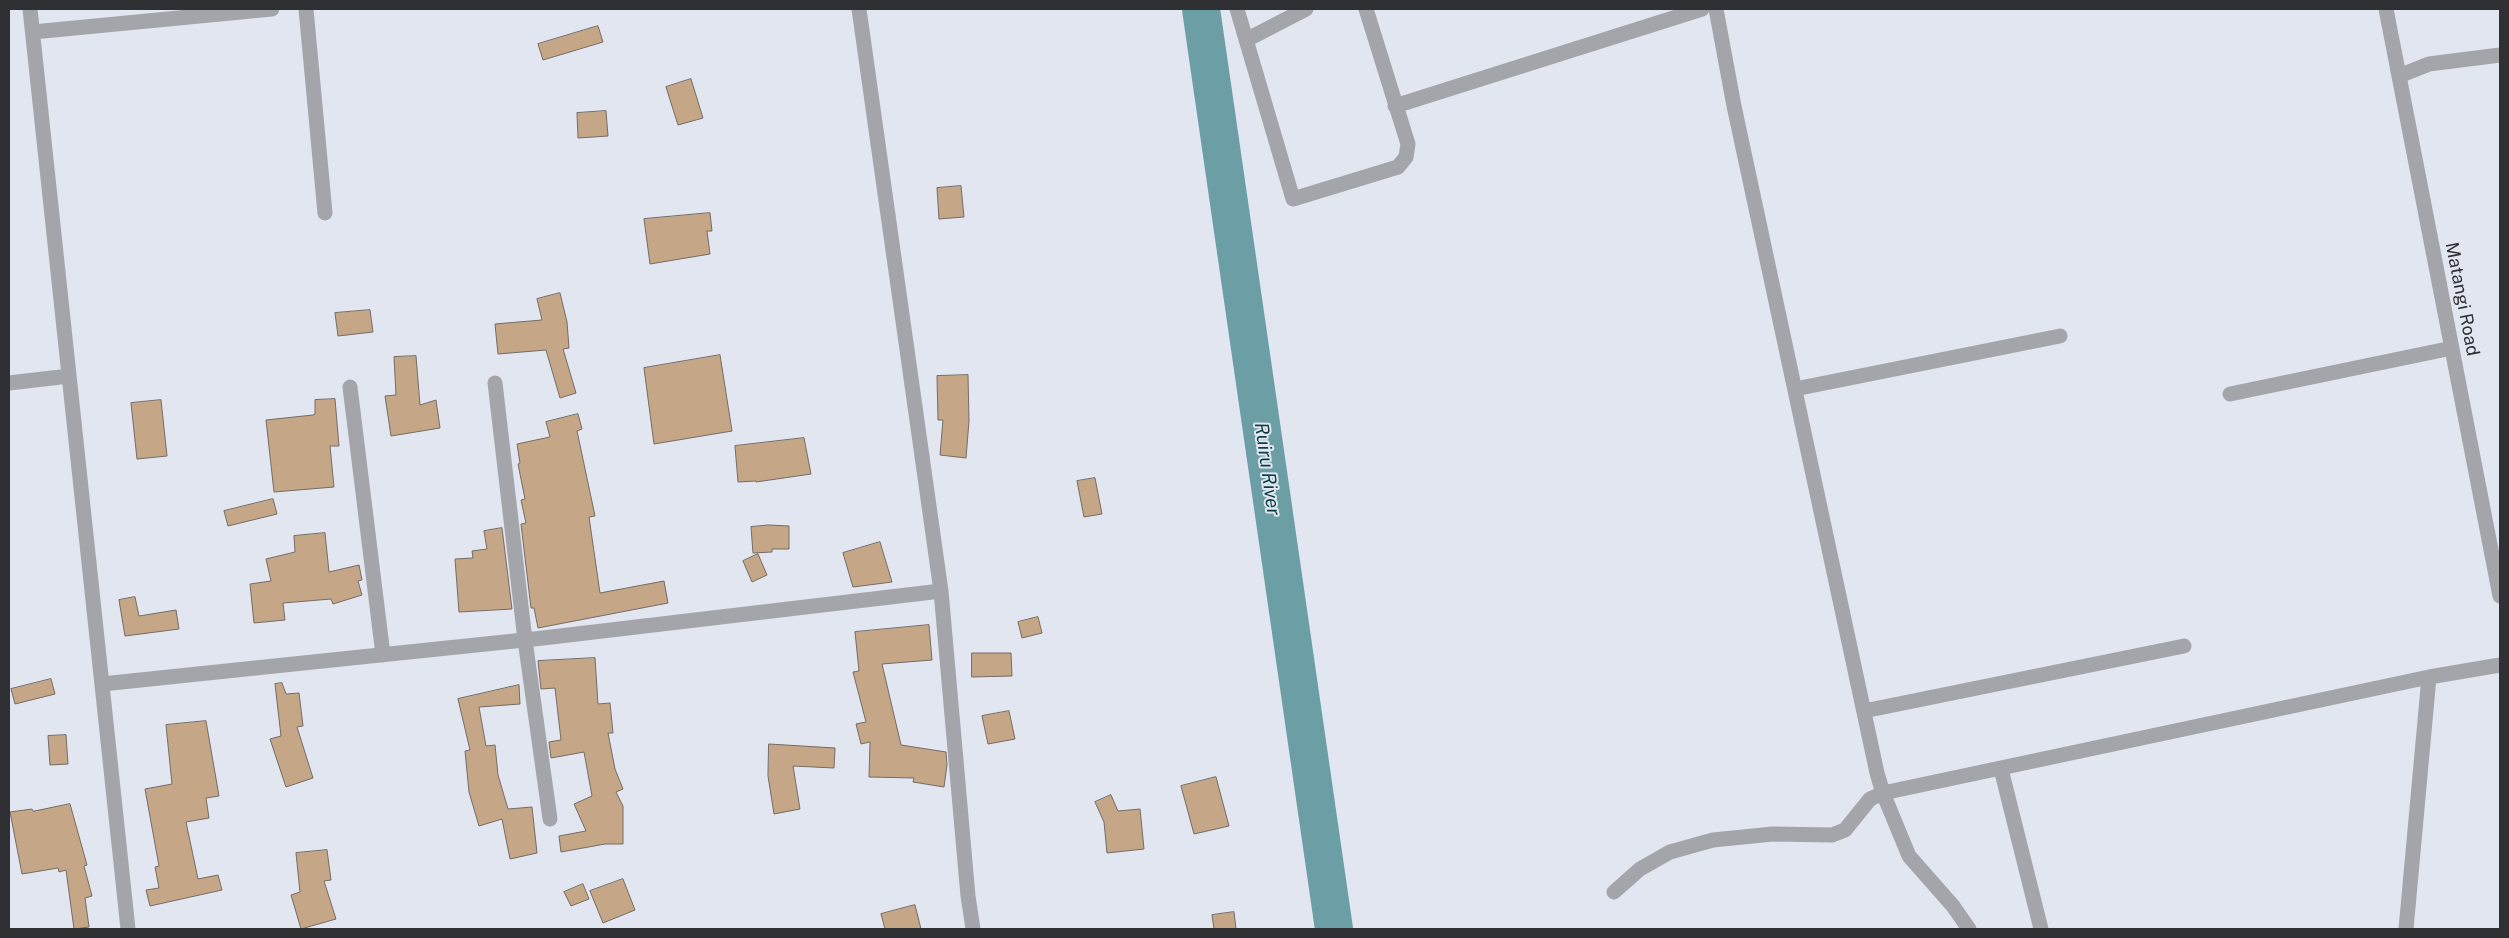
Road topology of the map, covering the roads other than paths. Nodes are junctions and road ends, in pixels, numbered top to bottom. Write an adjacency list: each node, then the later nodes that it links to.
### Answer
1 (30, 9): 11 (street)
2 (272, 9): 11 (street)
3 (306, 9): 16 (street)
4 (859, 9): 25 (street)
5 (1237, 9): 12 (street)
6 (1306, 9): 12 (street)
7 (1366, 9): 15 (street)
8 (1702, 9): 15 (street)
9 (1716, 9): 23 (street)
10 (2386, 9): 14 (street, Matangi Road)
11 (32, 32): 19 (street)
12 (1246, 40): 15 (street)
13 (2500, 55): 14 (street)
14 (2400, 76): 18 (street, Matangi Road)
15 (1395, 106)
16 (325, 214)
17 (2060, 336): 23 (street)
18 (2452, 348): 24 (street); 26 (street, Matangi Road)
19 (70, 376): 20 (street); 32 (street)
20 (9, 383)
21 (495, 383): 27 (street)
22 (350, 387): 29 (street)
23 (1795, 390): 33 (street)
24 (2230, 394)
25 (941, 591): 27 (street); 39 (street)
26 (2500, 596)
27 (525, 640): 29 (street); 36 (street)
28 (2184, 646): 33 (street)
29 (383, 655): 32 (street)
30 (2500, 665): 31 (street)
31 (2429, 677): 34 (street); 42 (street)
32 (102, 684): 38 (street)
33 (1864, 711): 35 (street)
34 (2002, 769): 35 (street); 41 (street)
35 (1883, 793): 37 (street); 40 (street)
36 (550, 819)
37 (1614, 892)
38 (128, 929)
39 (973, 929)
40 (1969, 929)
41 (2041, 929)
42 (2406, 929)

